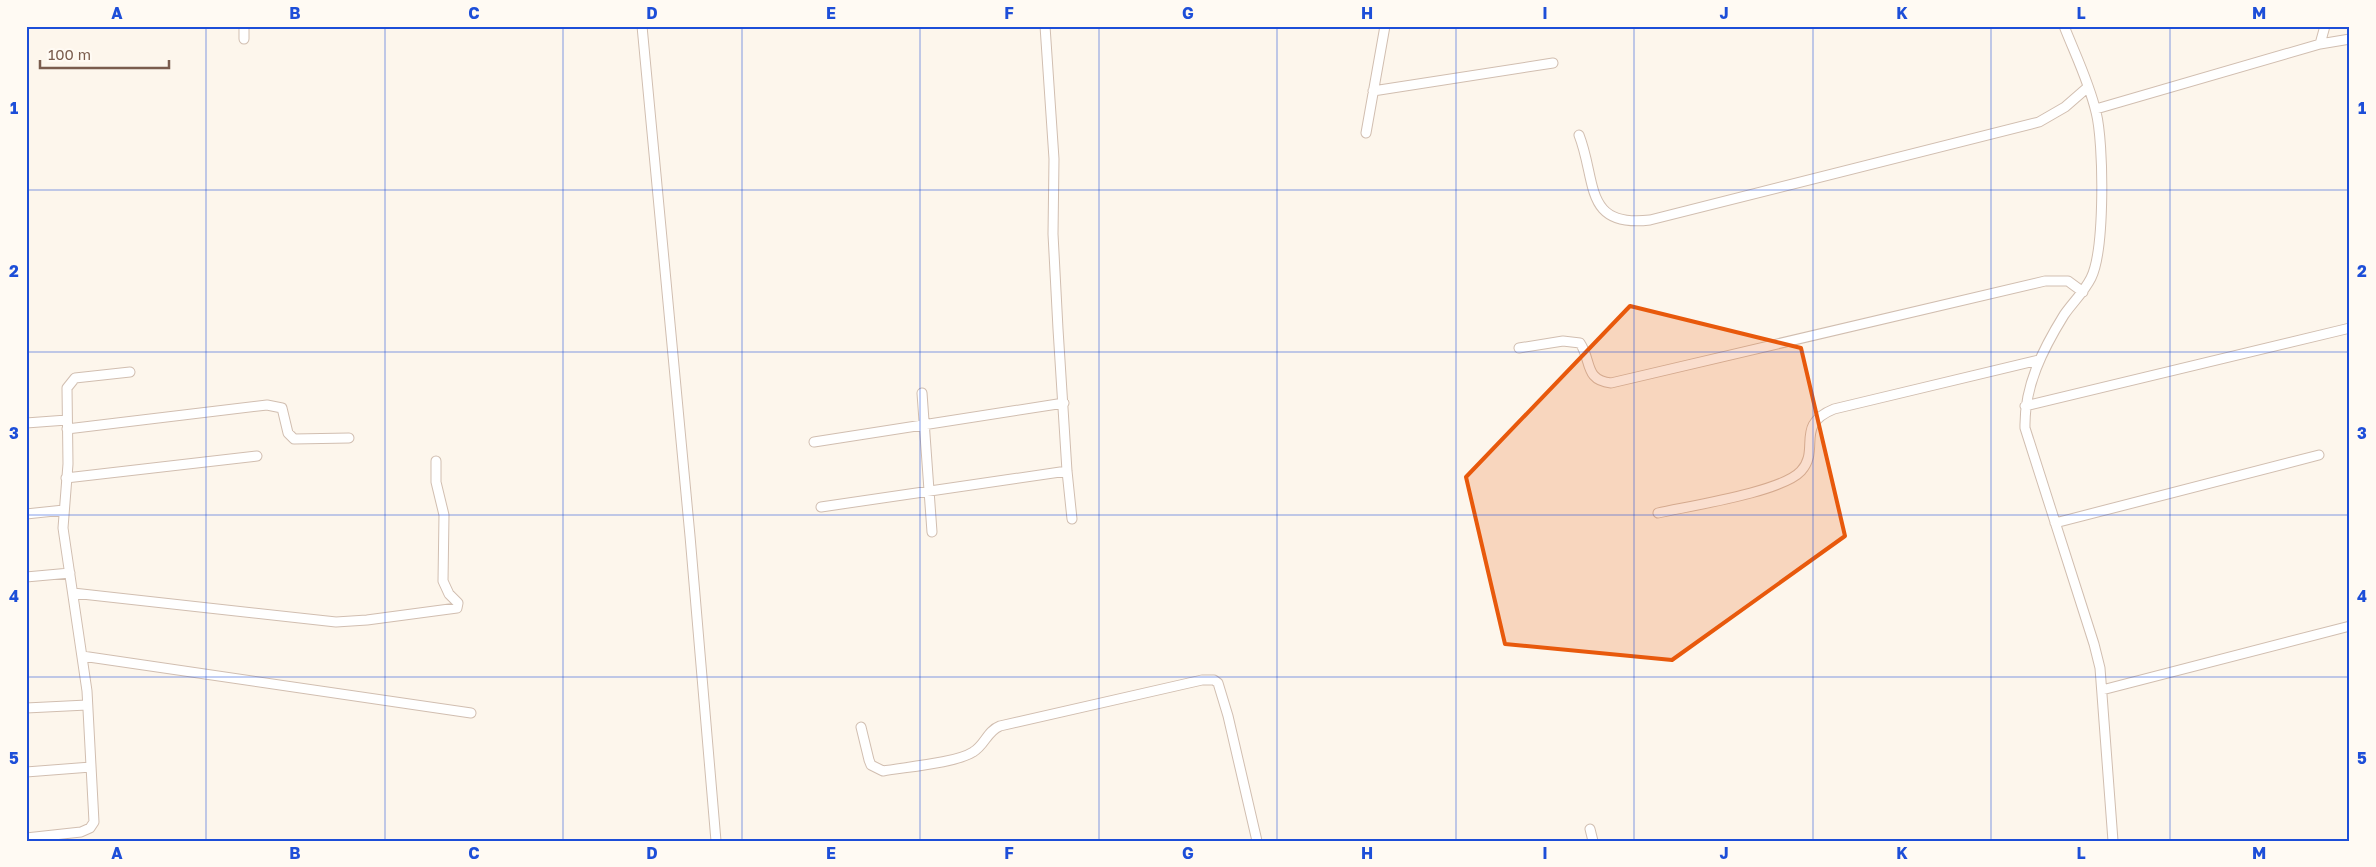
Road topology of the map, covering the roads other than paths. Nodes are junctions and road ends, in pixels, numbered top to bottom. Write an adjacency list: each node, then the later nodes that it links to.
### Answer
1 (244, 26): 7 (street)
2 (642, 26): 56 (street)
3 (1045, 26): 22 (street)
4 (1385, 26): 12 (street)
5 (2064, 26): 11 (street)
6 (2325, 26): 9 (street)
7 (244, 39)
8 (2350, 39): 9 (street)
9 (2320, 44): 13 (street)
10 (1553, 63): 12 (street)
11 (2088, 87): 13 (street); 15 (street)
12 (1373, 91): 14 (street)
13 (2096, 109): 16 (street)
14 (1366, 133)
15 (1579, 135)
16 (2082, 292): 18 (street); 19 (street)
17 (2350, 328): 23 (street)
18 (1519, 348)
19 (2039, 360): 23 (street); 37 (street)
20 (130, 372): 25 (street)
21 (922, 393): 26 (street)
22 (1064, 403): 26 (street); 32 (street)
23 (2025, 406): 40 (street)
24 (26, 423): 25 (street)
25 (67, 424): 27 (street); 33 (street)
26 (924, 425): 28 (street); 34 (street)
27 (349, 438)
28 (814, 442)
29 (2319, 455): 40 (street)
30 (257, 456): 33 (street)
31 (436, 460): 44 (street)
32 (1067, 471): 34 (street); 39 (street)
33 (66, 478): 36 (street)
34 (929, 491): 35 (street); 41 (street)
35 (821, 507)
36 (64, 510): 38 (street); 42 (street)
37 (1658, 512)
38 (26, 514)
39 (1072, 519)
40 (2056, 523): 47 (street)
41 (932, 532)
42 (70, 573): 43 (street); 44 (street)
43 (26, 577)
44 (73, 593): 46 (street)
45 (2350, 626): 47 (street)
46 (82, 656): 48 (street); 50 (street)
47 (2102, 690): 59 (street)
48 (88, 705): 49 (street); 52 (street)
49 (26, 708)
50 (471, 713)
51 (861, 727): 57 (street)
52 (92, 767): 53 (street); 55 (street)
53 (26, 772)
54 (1590, 829): 58 (street)
55 (26, 838)
56 (716, 841)
57 (1257, 841)
58 (1592, 841)
59 (2113, 841)

